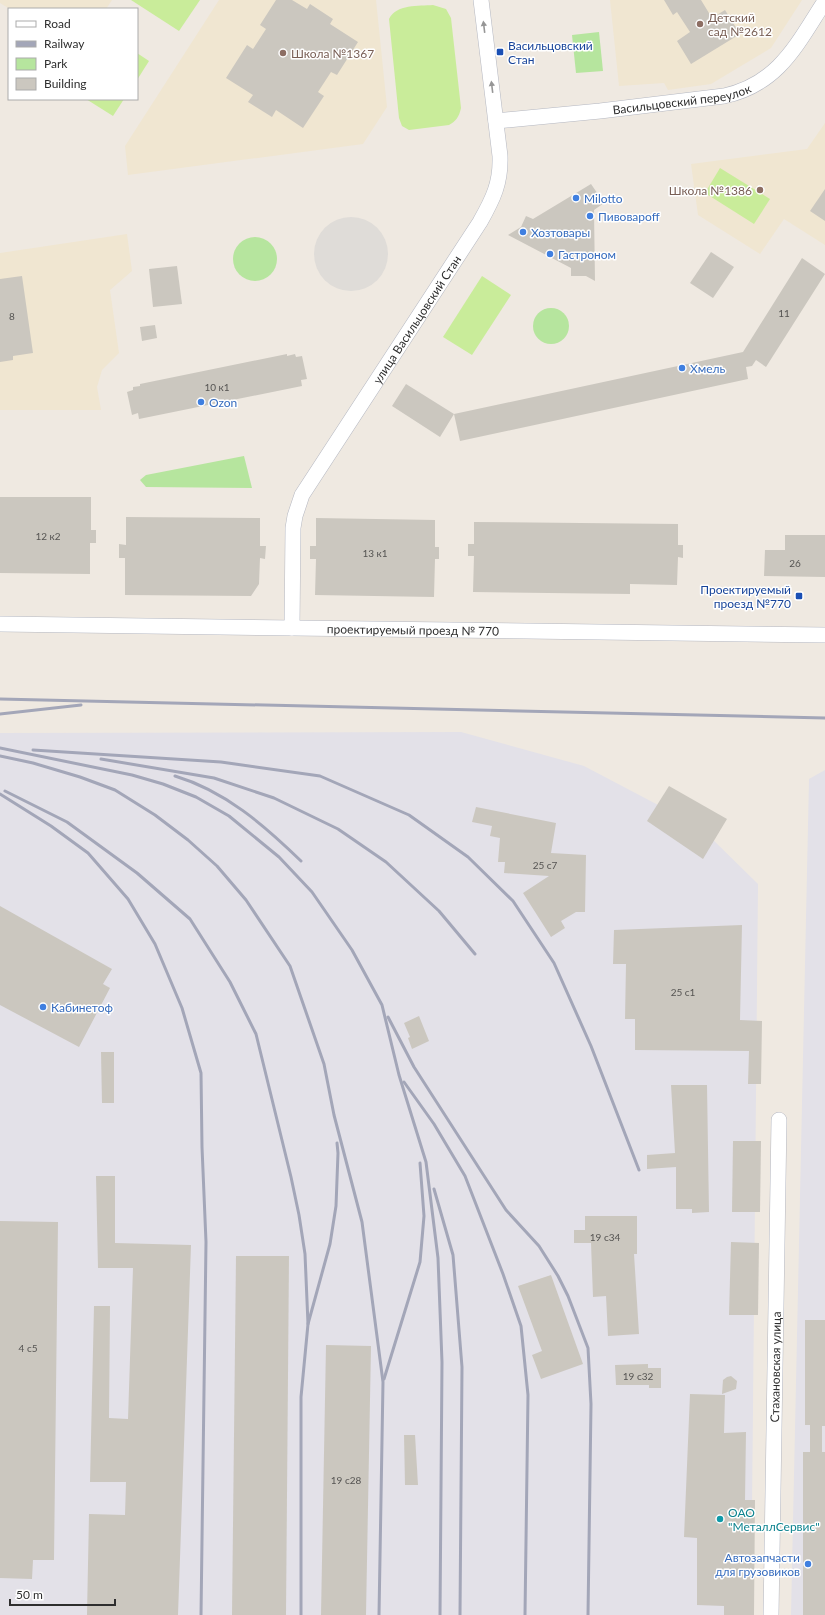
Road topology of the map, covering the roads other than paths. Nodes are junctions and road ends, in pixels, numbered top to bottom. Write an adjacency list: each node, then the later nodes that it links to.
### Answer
1 (481, 0): 3 (street, улица Васильцовский Стан, one-way to 1)
2 (825, 1): 3 (street, Васильцовский переулок)
3 (496, 121): 5 (street, улица Васильцовский Стан)
4 (0, 624): 5 (street, проектируемый проезд № 770)
5 (292, 628): 6 (street, проектируемый проезд № 770)
6 (825, 635)
7 (779, 1120): 8 (street, Стахановская улица)
8 (771, 1615)

